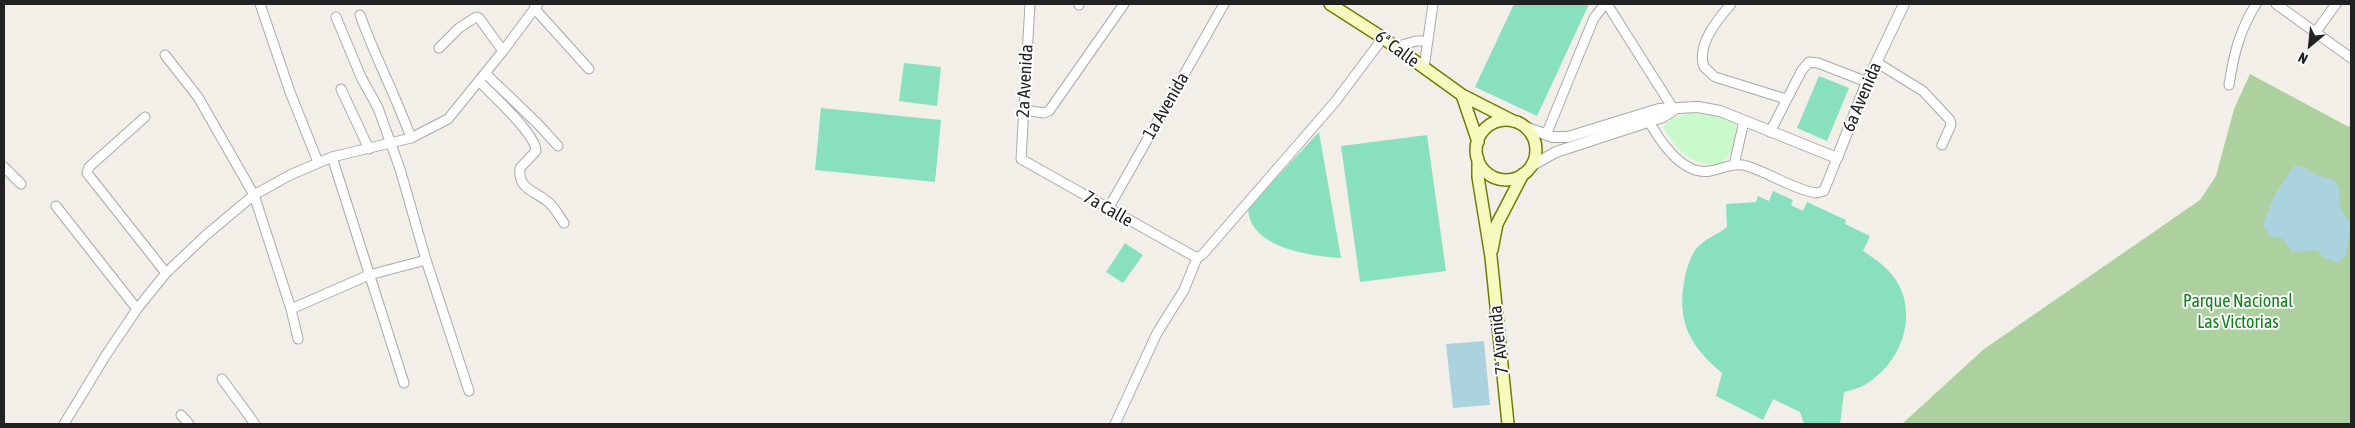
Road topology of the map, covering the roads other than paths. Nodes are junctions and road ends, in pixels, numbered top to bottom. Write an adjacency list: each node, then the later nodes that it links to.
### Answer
1 (260, 4): 53 (street)
2 (1030, 4): 34 (street, 2a Avenida)
3 (1124, 4): 34 (street)
4 (1224, 4): 60 (street, 1a Avenida)
5 (1330, 4): 17 (main road, 6ª Calle)
6 (1433, 4): 18 (street)
7 (1606, 4): 35 (street); 42 (street)
8 (1731, 4): 33 (street)
9 (1904, 4): 24 (street, 6a Avenida)
10 (2256, 4): 30 (street)
11 (2276, 4): 16 (street)
12 (2336, 4): 16 (street)
13 (536, 6): 21 (street); 26 (street)
14 (360, 15): 43 (street)
15 (336, 17): 45 (street)
16 (2315, 33): 23 (street)
17 (1384, 38): 19 (main road, 6ª Calle); 63 (street)
18 (1428, 41): 19 (street); 25 (street)
19 (1395, 47): 25 (main road, 6ª Calle)
20 (438, 48): 21 (street)
21 (503, 51): 27 (street)
22 (165, 55): 58 (street)
23 (2351, 58)
24 (1876, 62): 29 (street, 6a Avenida); 46 (street)
25 (1424, 68): 32 (main road, 6ª Calle)
26 (589, 69)
27 (486, 74): 28 (street); 47 (street)
28 (479, 81): 43 (street); 61 (street)
29 (1867, 82): 33 (street); 51 (street, 6a Avenida)
30 (2229, 85)
31 (340, 89): 48 (street)
32 (1462, 95): 38 (main road, 6ª Calle); 44 (main road)
33 (1786, 99): 41 (street)
34 (1024, 110): 52 (street, 2a Avenida)
35 (1674, 110): 37 (street); 39 (street)
36 (146, 117): 65 (street)
37 (1647, 118): 42 (street); 54 (street); 56 (street)
38 (1513, 121): 40 (main road); 44 (main road)
39 (1744, 121): 41 (street); 54 (street)
40 (1525, 127): 42 (street); 56 (main road)
41 (1770, 132): 51 (street)
42 (1546, 135)
43 (411, 138): 45 (street)
44 (1478, 142): 50 (main road)
45 (391, 143): 48 (street); 64 (street)
46 (1942, 145)
47 (558, 146)
48 (369, 149): 49 (street)
49 (332, 157): 53 (street); 66 (street)
50 (1478, 158): 56 (main road); 62 (main road, 7ª Avenida)
51 (1837, 158): 54 (street, 6a Avenida)
52 (1020, 159): 60 (street, 7a Calle)
53 (318, 162): 58 (street)
54 (1734, 165)
55 (4, 167): 57 (street)
56 (1527, 170): 62 (main road, 7ª Avenida)
57 (21, 184)
58 (254, 195): 65 (street); 68 (street)
59 (56, 206): 67 (street)
60 (1108, 209): 63 (street, 7a Calle)
61 (564, 223)
62 (1491, 257): 78 (main road, 7ª Avenida)
63 (1196, 258): 77 (street)
64 (426, 260): 66 (street); 72 (street)
65 (166, 273): 67 (street)
66 (369, 275): 68 (street); 71 (street)
67 (137, 309): 74 (street)
68 (291, 309): 69 (street)
69 (298, 339)
70 (222, 379): 76 (street)
71 (404, 383)
72 (470, 391)
73 (181, 415): 75 (street)
74 (64, 424)
75 (189, 424)
76 (255, 424)
77 (1115, 424)
78 (1508, 424)

